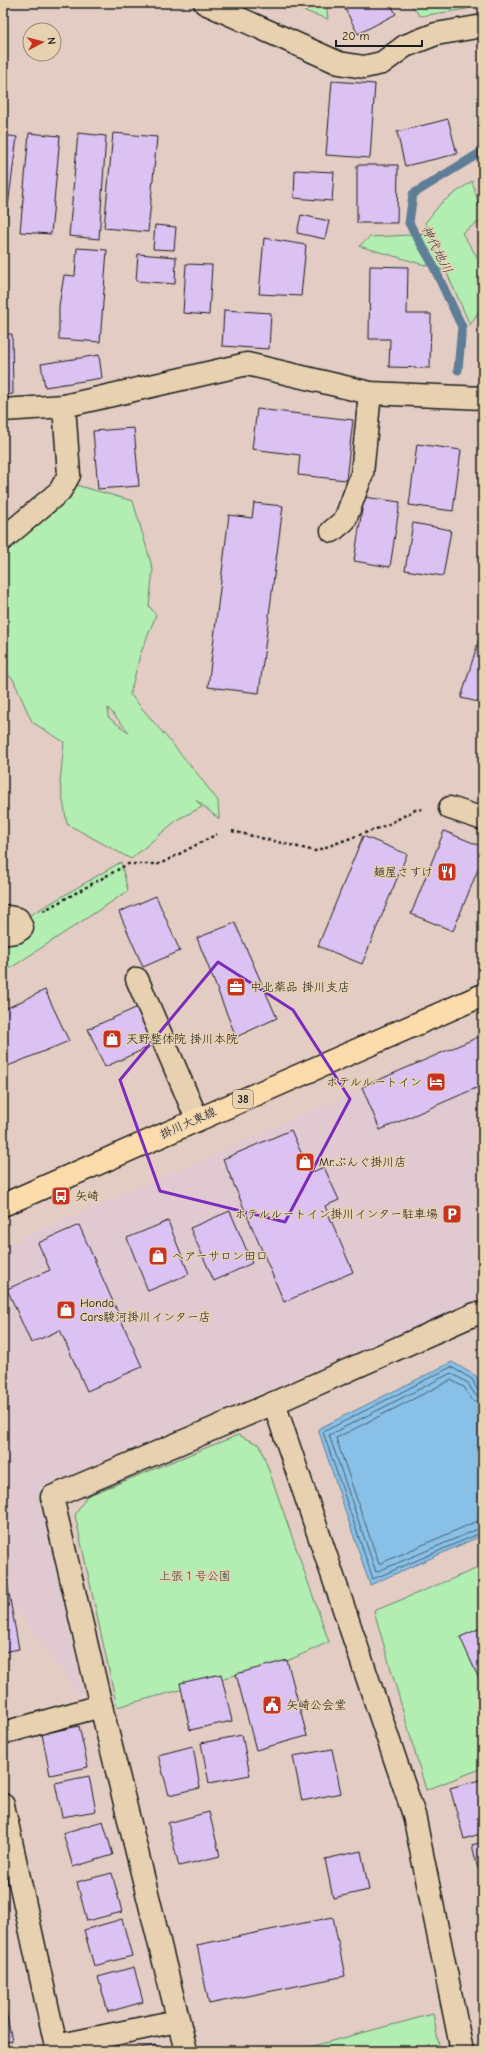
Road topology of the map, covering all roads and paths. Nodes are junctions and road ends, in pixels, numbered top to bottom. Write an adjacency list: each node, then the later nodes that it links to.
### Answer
1 (204, 3): 2 (street)
2 (483, 26)
3 (370, 393): 4 (street); 5 (street); 7 (street)
4 (483, 398)
5 (64, 406): 6 (street); 8 (street)
6 (3, 410)
7 (332, 531)
8 (3, 539)
9 (450, 808): 10 (street); 11 (path)
10 (483, 819)
11 (232, 831)
12 (217, 834): 13 (path)
13 (9, 924)
14 (137, 979): 16 (street)
15 (483, 995): 16 (main road, 掛川大東線 / 38)
16 (197, 1118): 17 (main road, 掛川大東線 / 38)
17 (3, 1204)
18 (483, 1315): 19 (street)
19 (274, 1403): 20 (street); 25 (street)
20 (101, 1706): 21 (street); 23 (street)
21 (3, 1733)
22 (3, 1805): 23 (street)
23 (177, 2021): 24 (street)
24 (186, 2051)
25 (462, 2051)

